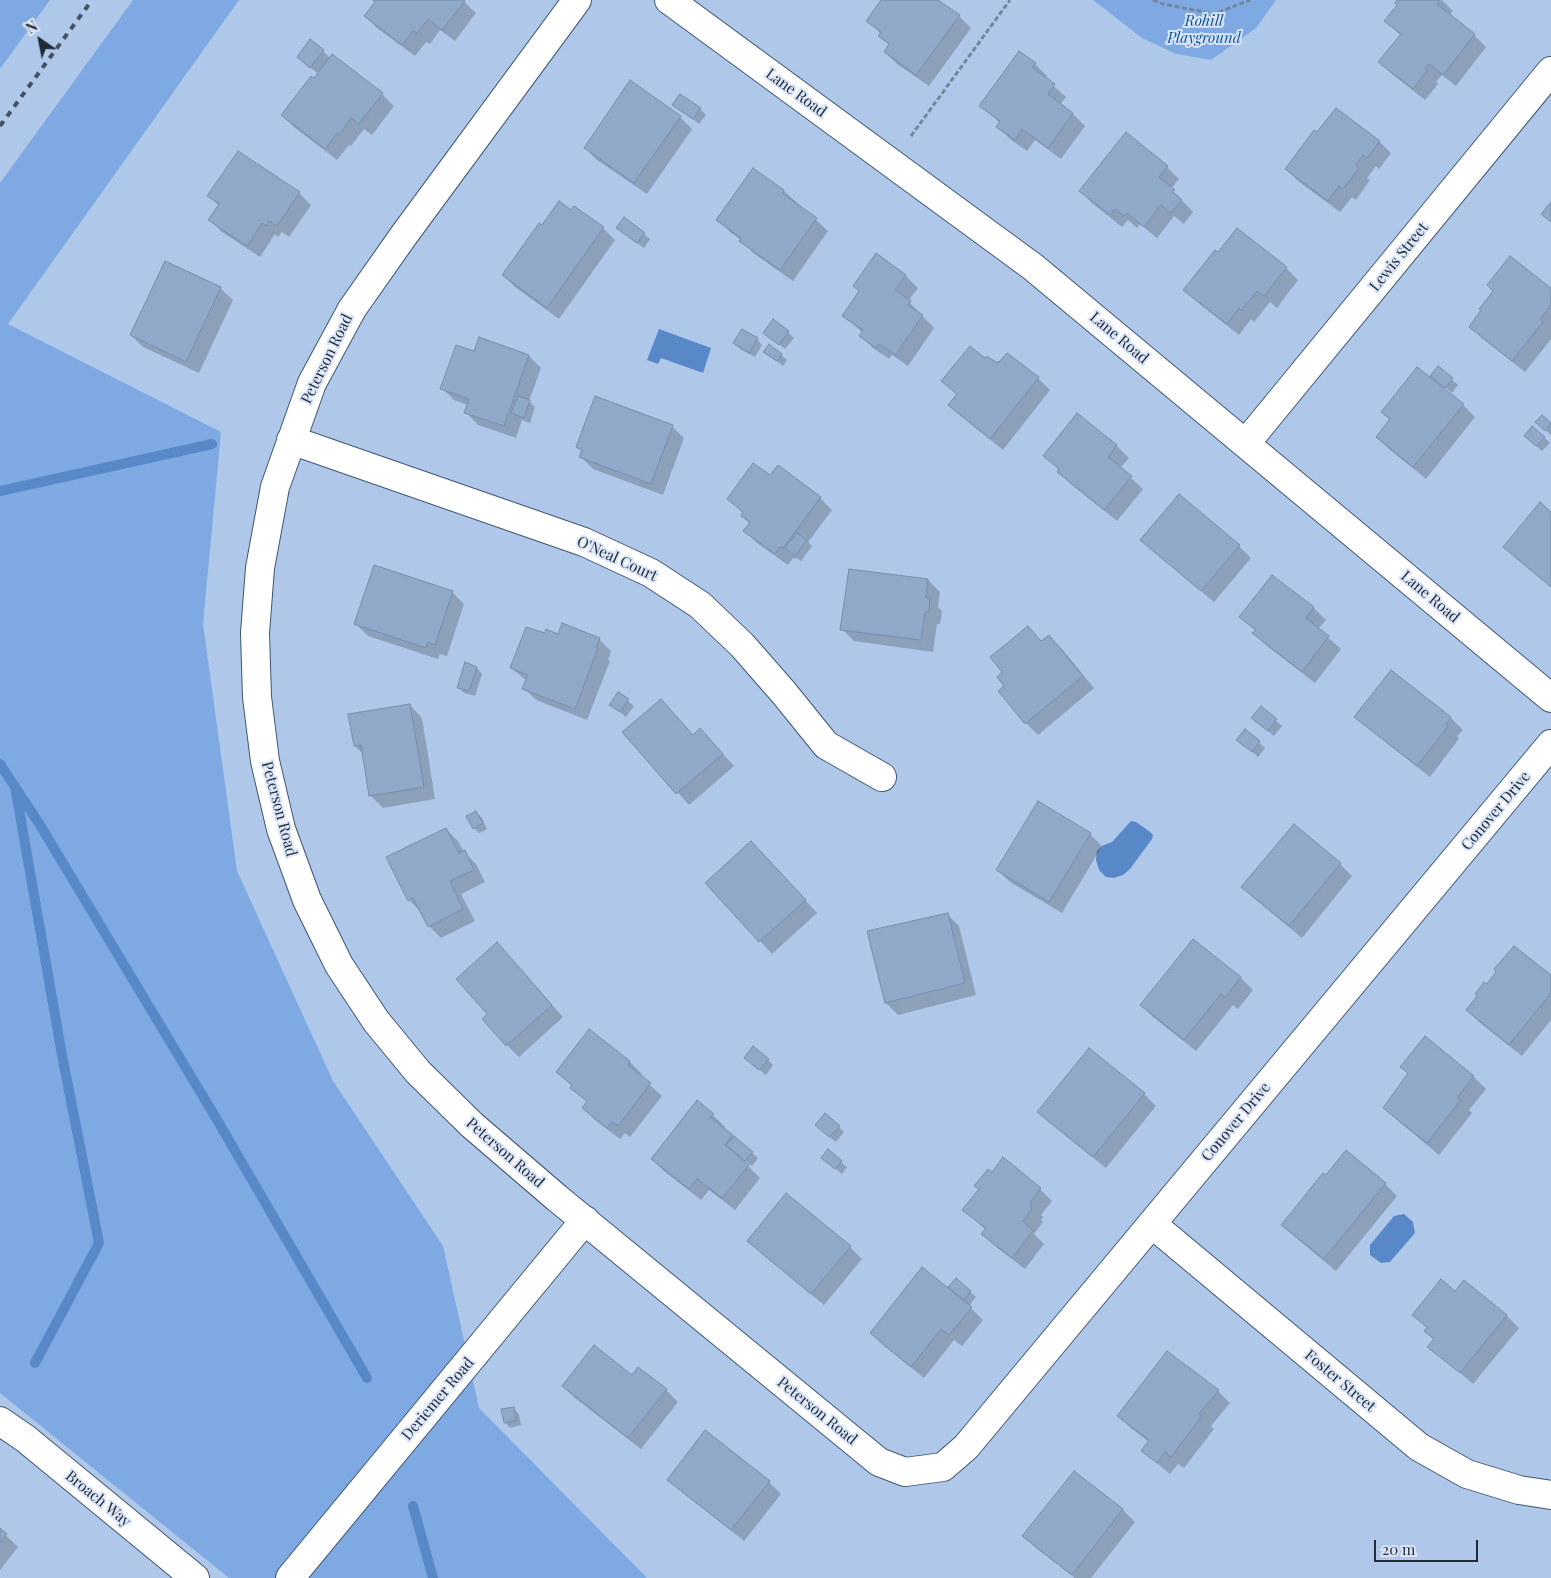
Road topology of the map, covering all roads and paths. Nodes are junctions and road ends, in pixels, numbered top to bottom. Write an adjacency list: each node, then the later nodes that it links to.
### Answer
1 (577, 0): 8 (street, Peterson Road)
2 (669, 0): 9 (street, Lane Road)
3 (1010, 0): 7 (path)
4 (1153, 0): 5 (path)
5 (1250, 0)
6 (1551, 71): 9 (street, Lewis Street)
7 (911, 136)
8 (290, 440): 12 (street, O'Neal Court); 13 (street, Peterson Road)
9 (1246, 443): 10 (street, Lane Road)
10 (1551, 698)
11 (1551, 744): 14 (street, Conover Drive)
12 (882, 777)
13 (586, 1220): 16 (street, Peterson Road); 19 (street, Deriemer Road)
14 (1152, 1224): 16 (street, Conover Drive); 17 (street, Foster Street)
15 (0, 1421): 18 (street, Broach Way)
16 (905, 1472)
17 (1551, 1495)
18 (195, 1578)
19 (290, 1578)

